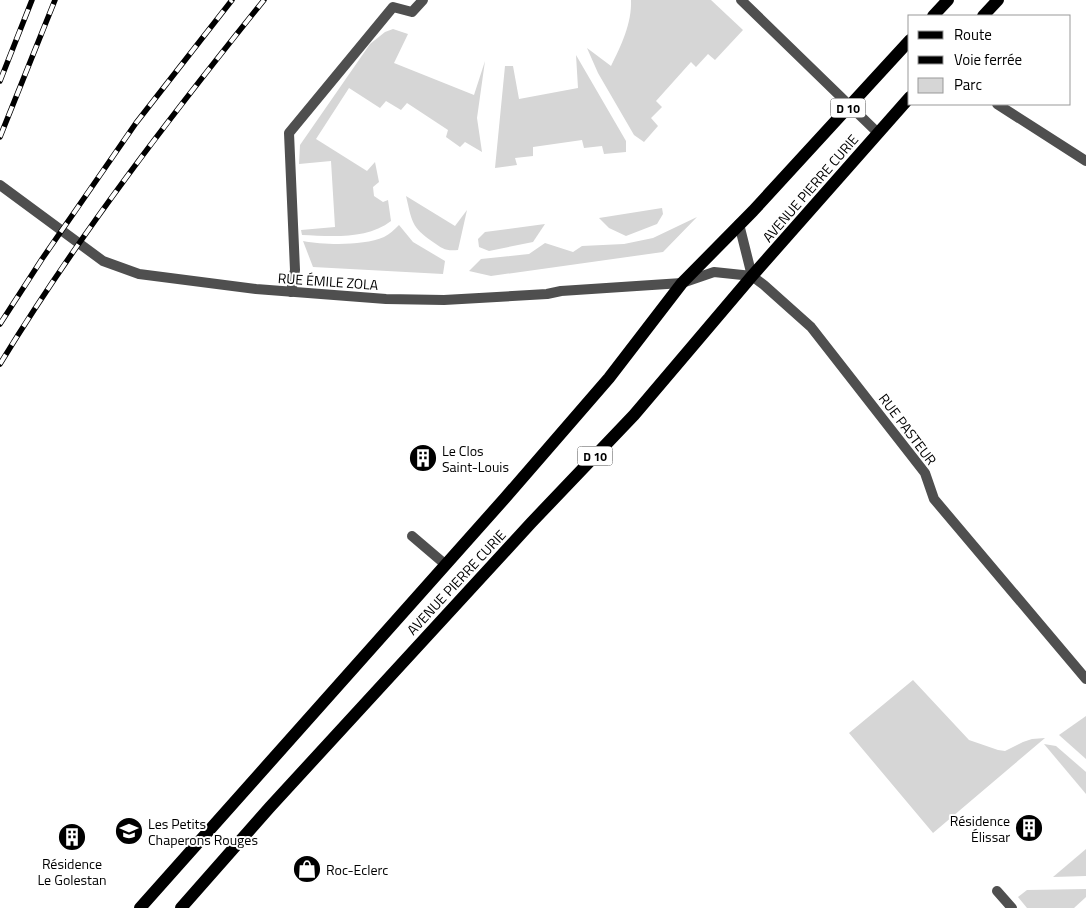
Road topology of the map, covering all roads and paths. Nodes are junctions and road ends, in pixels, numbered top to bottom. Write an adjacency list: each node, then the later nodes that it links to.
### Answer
1 (423, 0): 17 (street)
2 (741, 0): 10 (street)
3 (948, 0): 5 (main road)
4 (998, 0): 6 (main road)
5 (934, 15)
6 (984, 15)
7 (908, 42): 10 (main road, AVENUE PIERRE CURIE / D 10)
8 (908, 99): 11 (main road, AVENUE PIERRE CURIE / D 10)
9 (999, 105): 12 (street)
10 (850, 106): 11 (street); 14 (main road, AVENUE PIERRE CURIE / D 10)
11 (878, 133): 15 (main road, AVENUE PIERRE CURIE / D 10)
12 (1086, 161)
13 (0, 185): 17 (street, RUE ÉMILE ZOLA)
14 (739, 224): 15 (street, AVENUE PIERRE CURIE); 16 (main road, AVENUE PIERRE CURIE / D 10)
15 (752, 276): 16 (street); 20 (street, RUE PASTEUR); 23 (main road, AVENUE PIERRE CURIE / D 10)
16 (682, 282): 17 (street, RUE ÉMILE ZOLA); 19 (main road, AVENUE PIERRE CURIE / D 10)
17 (291, 292)
18 (412, 536): 19 (street)
19 (446, 565): 22 (main road, AVENUE PIERRE CURIE / D 10)
20 (1086, 679)
21 (997, 892): 24 (street)
22 (140, 908)
23 (181, 908)
24 (1012, 908)

